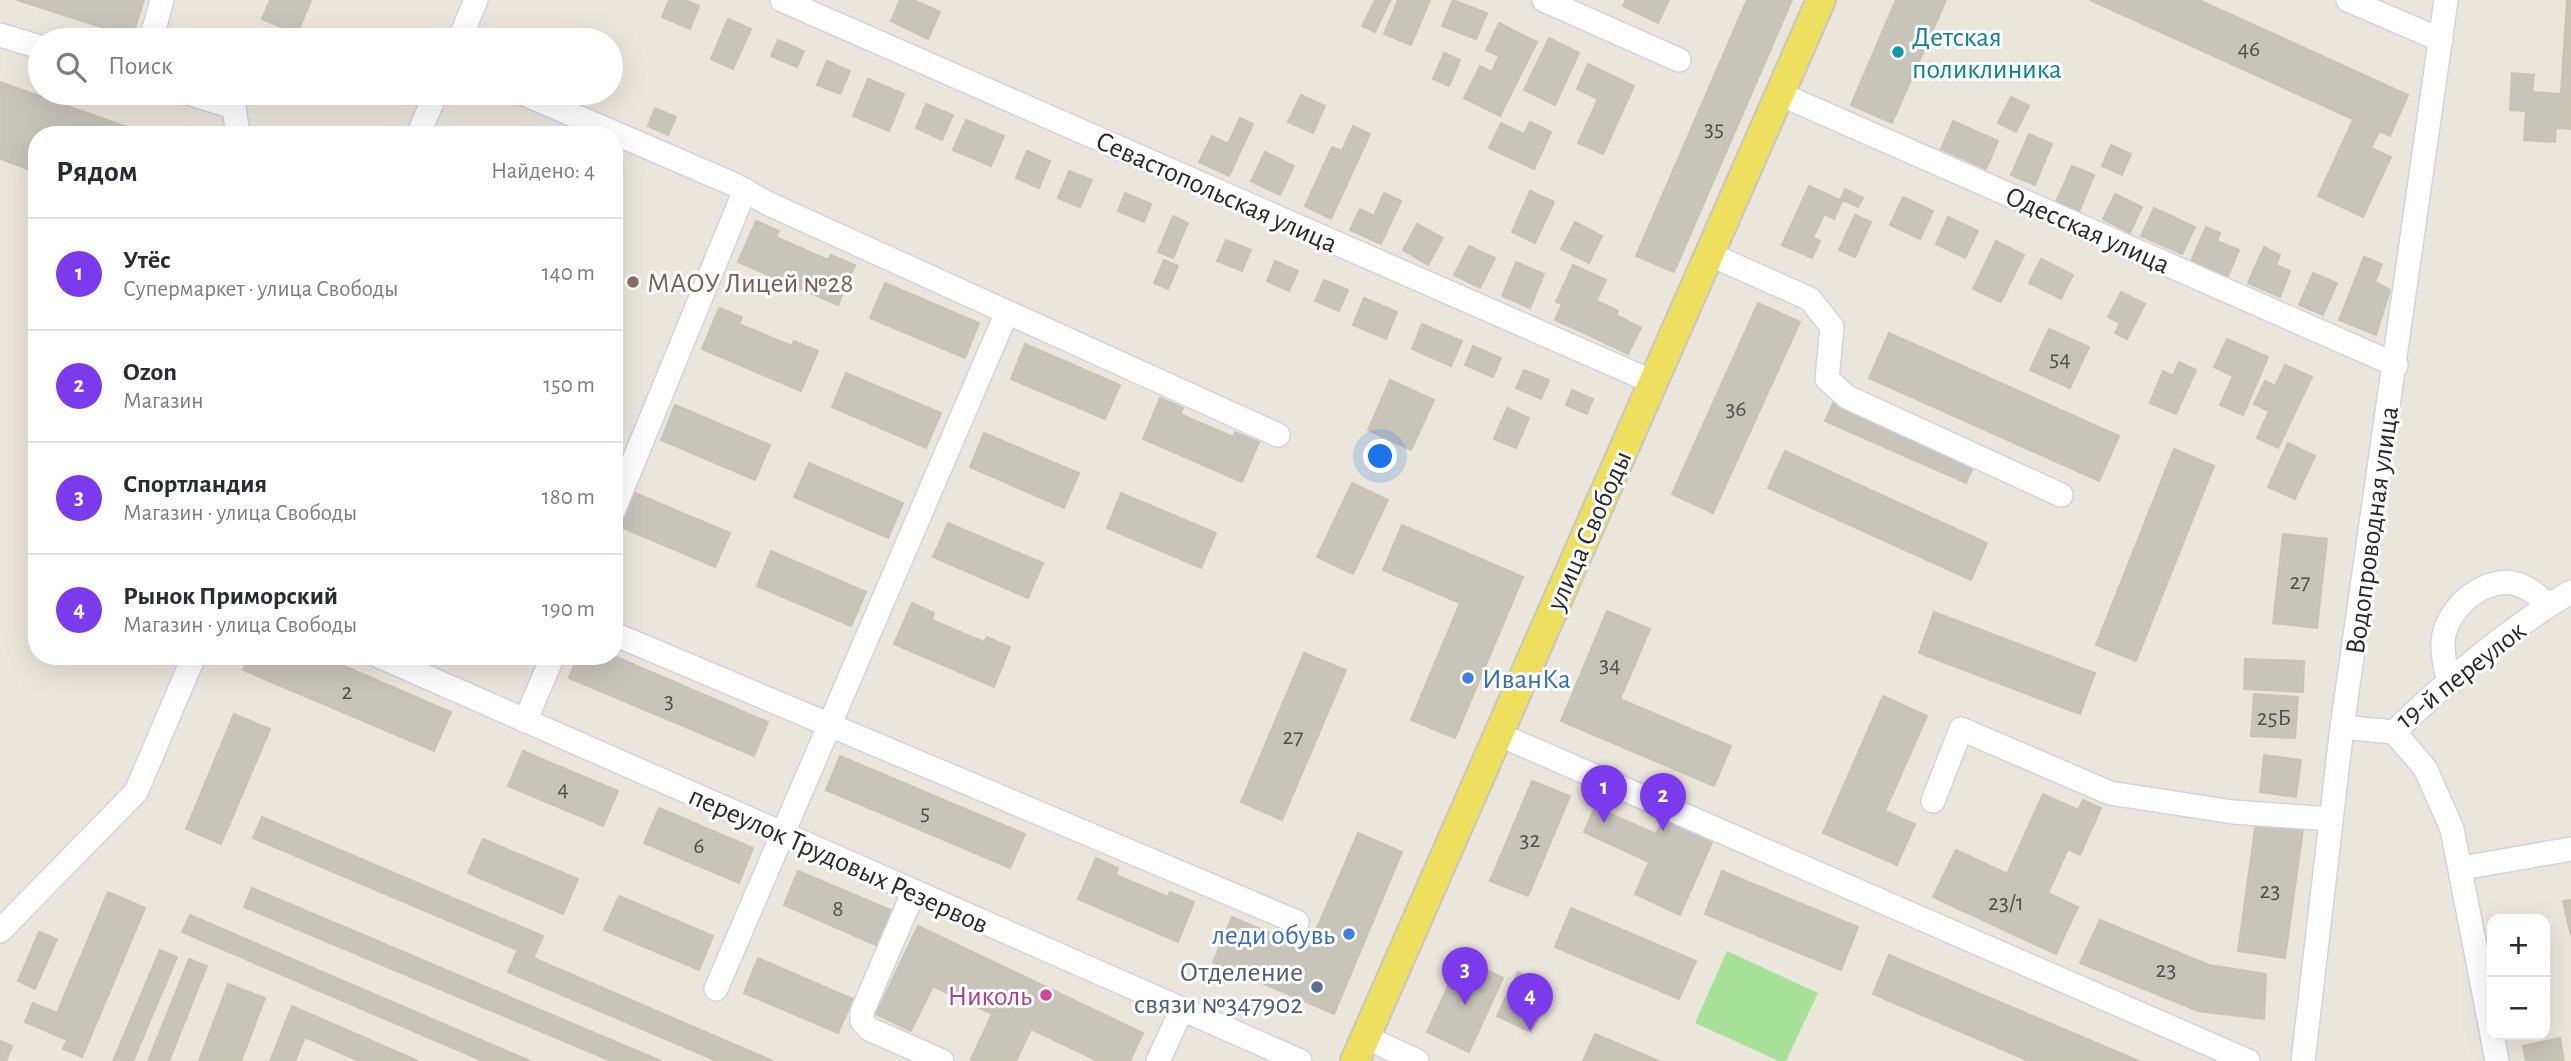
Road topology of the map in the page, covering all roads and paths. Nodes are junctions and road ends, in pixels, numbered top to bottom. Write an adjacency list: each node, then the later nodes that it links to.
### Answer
1 (162, 0): 8 (street)
2 (476, 0): 9 (street)
3 (782, 0): 26 (street, Севастопольская улица)
4 (1544, 0): 13 (street)
5 (1821, 0): 14 (main road, улица Свободы)
6 (2348, 0): 11 (street)
7 (2446, 0): 11 (street, Водопроводная улица)
8 (154, 28)
9 (464, 28)
10 (0, 35): 12 (street)
11 (2441, 40): 25 (street, Водопроводная улица)
12 (28, 43)
13 (1679, 60)
14 (1780, 94): 23 (main road, улица Свободы); 25 (street, Одесская улица)
15 (227, 105): 18 (street)
16 (431, 105): 19 (street)
17 (550, 105): 20 (street)
18 (237, 126)
19 (422, 126)
20 (598, 126)
21 (623, 137): 22 (street)
22 (745, 190): 24 (street); 28 (street)
23 (1709, 254): 26 (main road, улица Свободы); 29 (street)
24 (1007, 312): 27 (street); 38 (street)
25 (2396, 365): 39 (street, Водопроводная улица)
26 (1653, 382): 41 (main road, улица Свободы)
27 (1278, 435)
28 (623, 487)
29 (2061, 495)
30 (2571, 592): 31 (street, 19-й переулок)
31 (2549, 605): 36 (street, 19-й переулок); 36 (street)
32 (623, 638): 38 (street)
33 (190, 665): 49 (street)
34 (400, 665): 37 (street, переулок Трудовых Резервов)
35 (549, 665): 37 (street)
36 (2448, 680): 40 (street, 19-й переулок)
37 (526, 720): 44 (street, переулок Трудовых Резервов)
38 (829, 725): 44 (street); 48 (street)
39 (2342, 727): 40 (street, 19-й переулок); 43 (street, Водопроводная улица)
40 (2394, 732): 46 (street)
41 (1498, 734): 54 (main road, улица Свободы); 59 (street)
42 (1933, 801): 43 (street)
43 (2331, 819): 60 (street, Водопроводная улица)
44 (783, 834): 47 (street, переулок Трудовых Резервов); 50 (street)
45 (2571, 849): 46 (street)
46 (2462, 868): 51 (street)
47 (914, 891): 52 (street, переулок Трудовых Резервов); 55 (street)
48 (1297, 922)
49 (0, 931)
50 (716, 989)
51 (2487, 1007)
52 (1182, 1009): 56 (street); 57 (street, переулок Трудовых Резервов)
53 (2493, 1040): 61 (street)
54 (1360, 1049): 58 (street)
55 (942, 1061)
56 (1158, 1061)
57 (1300, 1061)
58 (1417, 1061)
59 (2248, 1061)
60 (2303, 1061)
61 (2497, 1061)

